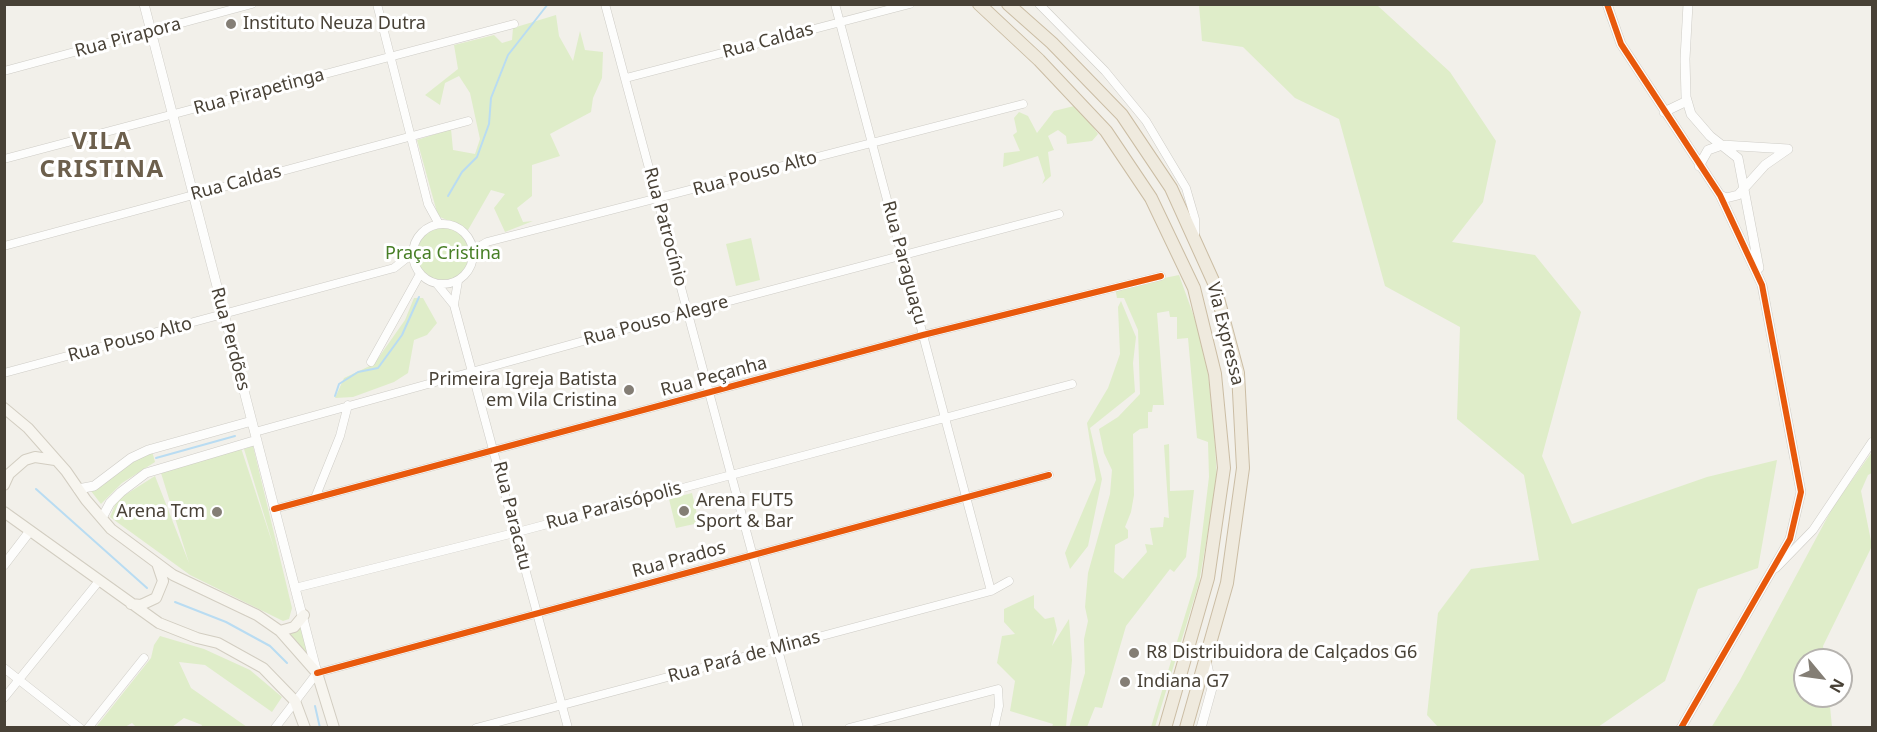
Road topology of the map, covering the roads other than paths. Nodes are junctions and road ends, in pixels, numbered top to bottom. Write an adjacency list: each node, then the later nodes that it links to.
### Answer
1 (144, 4): 14 (street, Rua Perdões)
2 (252, 4): 14 (street, Rua Pirapora)
3 (377, 4): 15 (street)
4 (605, 4): 17 (street, Rua Patrocínio)
5 (835, 4): 12 (street, Rua Paraguaçu)
6 (910, 4): 12 (street, Rua Caldas)
7 (979, 4): 109 (highway)
8 (1008, 4): 37 (highway, Via Expressa)
9 (1039, 4): 37 (street)
10 (1607, 4): 20 (street)
11 (1688, 4): 18 (street)
12 (840, 23): 17 (street, Rua Caldas); 24 (street, Rua Paraguaçu)
13 (514, 24): 15 (street, Rua Pirapetinga)
14 (151, 32): 16 (street, Rua Pirapora); 21 (street, Rua Perdões)
15 (390, 56): 21 (street, Rua Pirapetinga); 23 (street)
16 (4, 71)
17 (626, 78): 31 (street, Rua Patrocínio)
18 (1687, 101): 20 (street); 25 (street)
19 (1023, 104): 24 (street, Rua Pouso Alto)
20 (1664, 112): 27 (street)
21 (171, 116): 26 (street, Rua Pirapetinga); 29 (street, Rua Perdões)
22 (468, 121): 23 (street, Rua Caldas)
23 (410, 136): 29 (street, Rua Caldas); 32 (street)
24 (872, 143): 31 (street, Rua Pouso Alto); 42 (street, Rua Paraguaçu)
25 (1722, 145): 27 (street); 28 (street); 28 (street)
26 (4, 159)
27 (1699, 166): 30 (street)
28 (1745, 186): 30 (street); 48 (street)
29 (191, 195): 39 (street, Rua Caldas); 51 (street, Rua Perdões)
30 (1720, 195): 48 (street)
31 (657, 200): 38 (street, Rua Pouso Alto); 50 (street, Rua Patrocínio)
32 (428, 204): 34 (street); 35 (street)
33 (1059, 214): 42 (street, Rua Pouso Alegre)
34 (439, 224): 35 (street); 36 (street)
35 (427, 229): 41 (street)
36 (470, 239): 38 (street, Rua Pouso Alto); 40 (street)
37 (1195, 241): 92 (highway, Via Expressa)
38 (487, 243): 40 (street, Rua Pouso Alto)
39 (4, 246)
40 (474, 250): 46 (street)
41 (413, 254): 43 (street, Rua Pouso Alto); 44 (street)
42 (900, 256): 50 (street, Rua Pouso Alegre); 52 (street, Rua Paraguaçu)
43 (394, 268): 44 (street, Rua Pouso Alto); 51 (street, Rua Pouso Alto)
44 (419, 273): 47 (street); 53 (street)
45 (1161, 276): 52 (street, Rua Peçanha)
46 (458, 281): 47 (street); 49 (street, Rua Paracatu)
47 (437, 284): 49 (street, Rua Paracatu)
48 (1762, 285): 81 (street)
49 (454, 305): 54 (street, Rua Paracatu)
50 (688, 312): 54 (street, Rua Pouso Alegre); 57 (street, Rua Patrocínio)
51 (223, 315): 55 (street, Rua Pouso Alto); 61 (street, Rua Perdões)
52 (923, 335): 57 (street, Rua Peçanha); 60 (street, Rua Paraguaçu)
53 (371, 362)
54 (471, 371): 58 (street, Rua Pouso Alegre); 64 (street, Rua Paracatu)
55 (4, 373)
56 (1072, 384): 60 (street, Rua Paraisópolis)
57 (709, 394): 64 (street, Rua Peçanha); 66 (street, Rua Patrocínio)
58 (348, 405): 62 (street, Rua Pouso Alegre); 70 (street)
59 (4, 408): 65 (main road)
60 (945, 418): 66 (street, Rua Paraisópolis); 71 (street, Rua Paraguaçu)
61 (252, 421): 62 (street, Rua Perdões); 69 (street)
62 (256, 436): 73 (street, Rua Perdões); 75 (street, Rua Pouso Alegre)
63 (1872, 442): 81 (street)
64 (495, 452): 70 (street, Rua Peçanha); 77 (street, Rua Paracatu)
65 (55, 460): 68 (main road); 69 (main road)
66 (731, 475): 77 (street, Rua Paraisópolis); 78 (street, Rua Patrocínio)
67 (1050, 475): 71 (street, Rua Prados)
68 (4, 485)
69 (78, 489): 75 (main road)
70 (315, 498): 73 (street, Rua Peçanha)
71 (967, 498): 78 (street, Rua Prados); 85 (street, Rua Paraguaçu)
72 (4, 502): 74 (main road)
73 (274, 509): 84 (street, Rua Perdões)
74 (7, 513): 76 (main road)
75 (102, 518): 79 (main road)
76 (30, 531): 80 (street); 82 (main road)
77 (514, 533): 84 (street, Rua Paraisópolis); 87 (street, Rua Paracatu)
78 (752, 555): 87 (street, Rua Prados); 90 (street, Rua Patrocínio)
79 (157, 563): 86 (main road); 89 (main road)
80 (4, 565)
81 (1773, 572): 112 (street)
82 (99, 581): 86 (main road); 95 (street)
83 (1009, 581): 85 (street, Rua Pará de Minas)
84 (295, 588): 88 (street, Rua Perdões)
85 (991, 591): 90 (street, Rua Pará de Minas)
86 (131, 604): 97 (main road)
87 (537, 613): 94 (street, Rua Prados); 98 (street, Rua Paracatu)
88 (304, 615): 89 (main road); 94 (street, Rua Perdões)
89 (280, 631): 94 (main road)
90 (777, 649): 98 (street, Rua Pará de Minas); 106 (street, Rua Patrocínio)
91 (144, 658): 100 (street)
92 (1206, 659): 110 (highway, Via Expressa); 111 (street)
93 (4, 668): 95 (street)
94 (317, 673): 97 (street); 103 (main road)
95 (18, 680): 96 (street); 99 (street)
96 (4, 698)
97 (295, 701): 101 (street); 102 (main road)
98 (562, 704): 104 (street, Rua Pará de Minas); 105 (street, Rua Paracatu)
99 (80, 728)
100 (88, 728)
101 (275, 728)
102 (304, 728)
103 (334, 728)
104 (476, 728)
105 (568, 728)
106 (799, 728)
107 (849, 728): 108 (street)
108 (994, 728)
109 (1165, 728)
110 (1186, 728)
111 (1201, 728)
112 (1681, 728)

